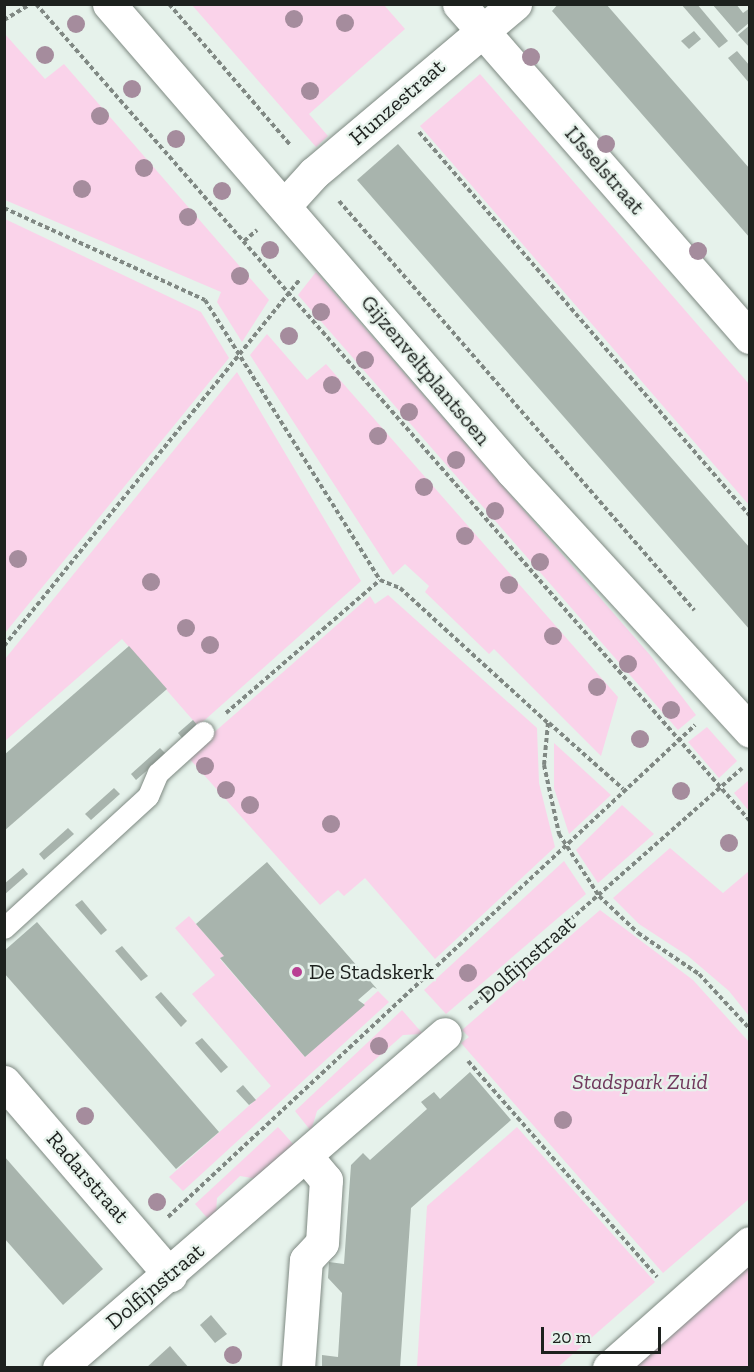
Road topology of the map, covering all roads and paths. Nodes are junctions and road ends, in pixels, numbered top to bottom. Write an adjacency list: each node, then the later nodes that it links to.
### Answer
1 (31, 4): 7 (path)
2 (36, 4): 14 (path)
3 (110, 4): 11 (street, Gijzenveltplantsoen)
4 (169, 4): 10 (path)
5 (459, 4): 8 (street, IJsselstraat)
6 (515, 4): 8 (street, Hunzestraat)
7 (4, 20)
8 (482, 31): 9 (street, Hunzestraat); 15 (street, IJsselstraat)
9 (395, 104): 10 (street, Hunzestraat); 17 (path)
10 (314, 173): 11 (street, Hunzestraat); 19 (path)
11 (284, 206): 13 (street, Gijzenveltplantsoen)
12 (4, 208): 16 (path)
13 (323, 249): 14 (path); 21 (street, Gijzenveltplantsoen)
14 (289, 293): 16 (path); 25 (path)
15 (750, 337)
16 (240, 357): 18 (path); 20 (path)
17 (750, 516)
18 (380, 580): 22 (path); 24 (path)
19 (695, 611)
20 (4, 646)
21 (723, 702): 23 (street, Gijzenveltplantsoen); 25 (path)
22 (548, 723): 28 (path); 30 (path)
23 (750, 731)
24 (203, 732): 32 (lane)
25 (680, 738): 27 (path); 28 (path)
26 (750, 761): 27 (path, Dolfijnstraat)
27 (721, 788): 29 (path); 31 (path, Dolfijnstraat)
28 (623, 789): 30 (path)
29 (750, 821)
30 (567, 848): 31 (path); 37 (path)
31 (599, 896): 33 (path); 34 (path, Dolfijnstraat)
32 (4, 928)
33 (750, 1029)
34 (445, 1034): 36 (street, Dolfijnstraat); 40 (path)
35 (4, 1082): 37 (street, Radarstraat)
36 (306, 1156): 39 (street, Dolfijnstraat); 42 (street)
37 (143, 1240): 39 (street, Radarstraat)
38 (750, 1243): 40 (street)
39 (170, 1275): 41 (street, Dolfijnstraat)
40 (680, 1303): 43 (street)
41 (59, 1368)
42 (298, 1368)
43 (609, 1368)

